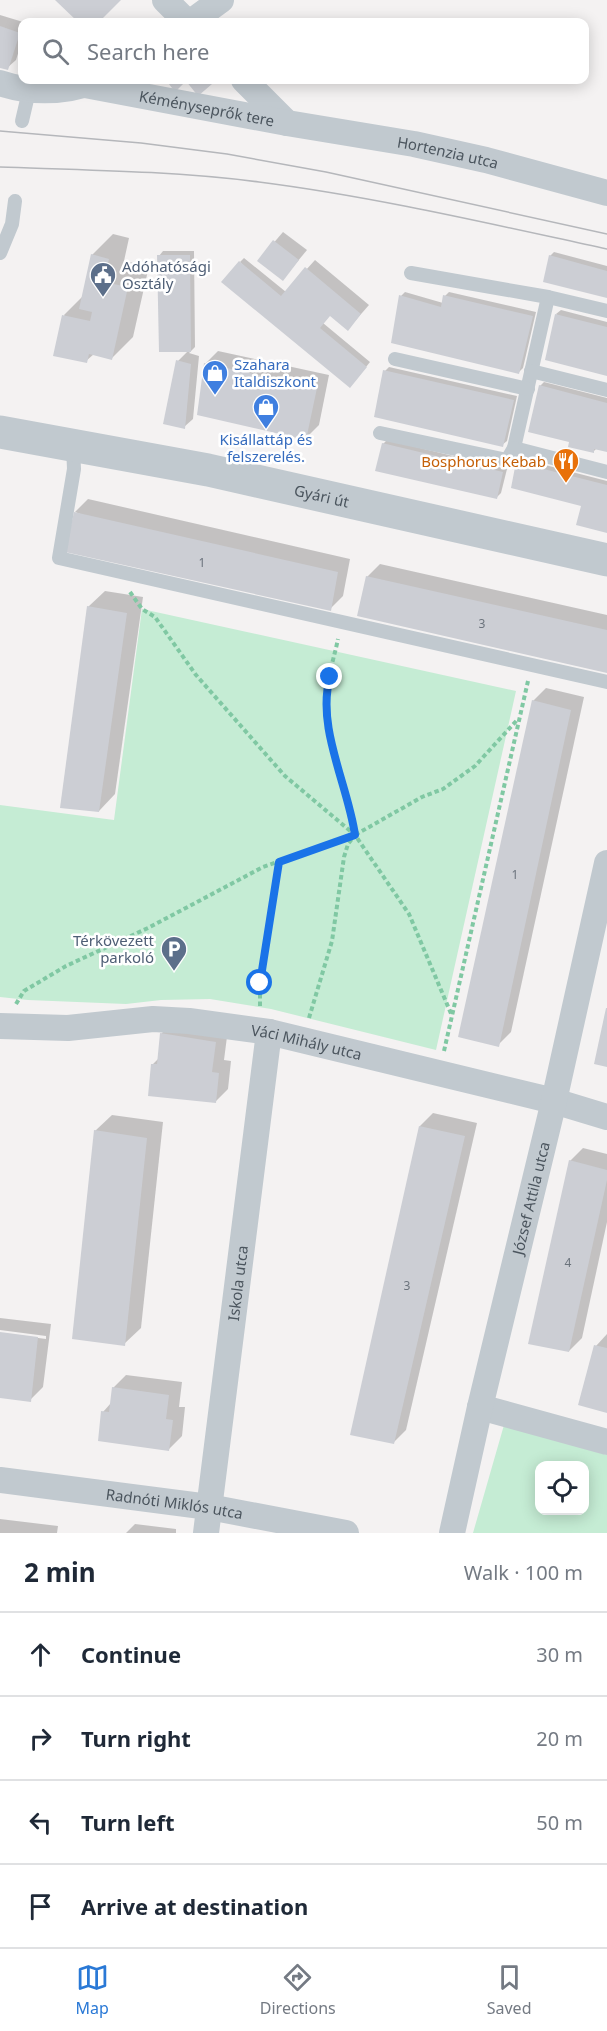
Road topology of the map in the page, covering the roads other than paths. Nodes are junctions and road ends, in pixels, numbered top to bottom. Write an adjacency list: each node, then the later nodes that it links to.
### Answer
1 (165, 0): 3 (street)
2 (221, 0): 4 (street)
3 (185, 18)
4 (195, 18)
5 (0, 83): 9 (street)
6 (84, 84): 9 (street)
7 (102, 84): 11 (street, Kéményseprők tere)
8 (248, 84): 11 (street, Kéményseprők tere)
9 (29, 91): 10 (lane)
10 (22, 121)
11 (287, 123): 12 (street, Hortenzia utca)
12 (607, 193)
13 (15, 201): 14 (lane)
14 (0, 253)
15 (411, 273): 16 (lane)
16 (548, 297): 17 (lane); 19 (lane)
17 (607, 311)
18 (395, 359): 20 (lane)
19 (531, 371): 20 (lane); 21 (lane)
20 (528, 389): 27 (lane)
21 (607, 390)
22 (0, 432): 24 (street, Gyári út)
23 (380, 433): 27 (lane)
24 (36, 438): 25 (street, Gyári út); 26 (street, Gyári út)
25 (73, 444): 29 (street, Gyári út); 30 (lane)
26 (0, 445)
27 (514, 448): 28 (lane)
28 (607, 472)
29 (607, 560)
30 (607, 682)
31 (607, 863): 34 (street, József Attila utca)
32 (6, 1018): 33 (street, Váci Mihály utca)
33 (265, 1024): 34 (street, Váci Mihály utca); 39 (street, Iskola utca)
34 (554, 1101): 35 (street, Váci Mihály utca); 36 (street, József Attila utca)
35 (607, 1117)
36 (480, 1407): 37 (street); 42 (street, József Attila utca)
37 (607, 1442)
38 (0, 1480): 39 (street, Radnóti Miklós utca)
39 (209, 1508): 40 (street, Iskola utca); 41 (street, Radnóti Miklós utca)
40 (206, 1533)
41 (346, 1533)
42 (452, 1533)

